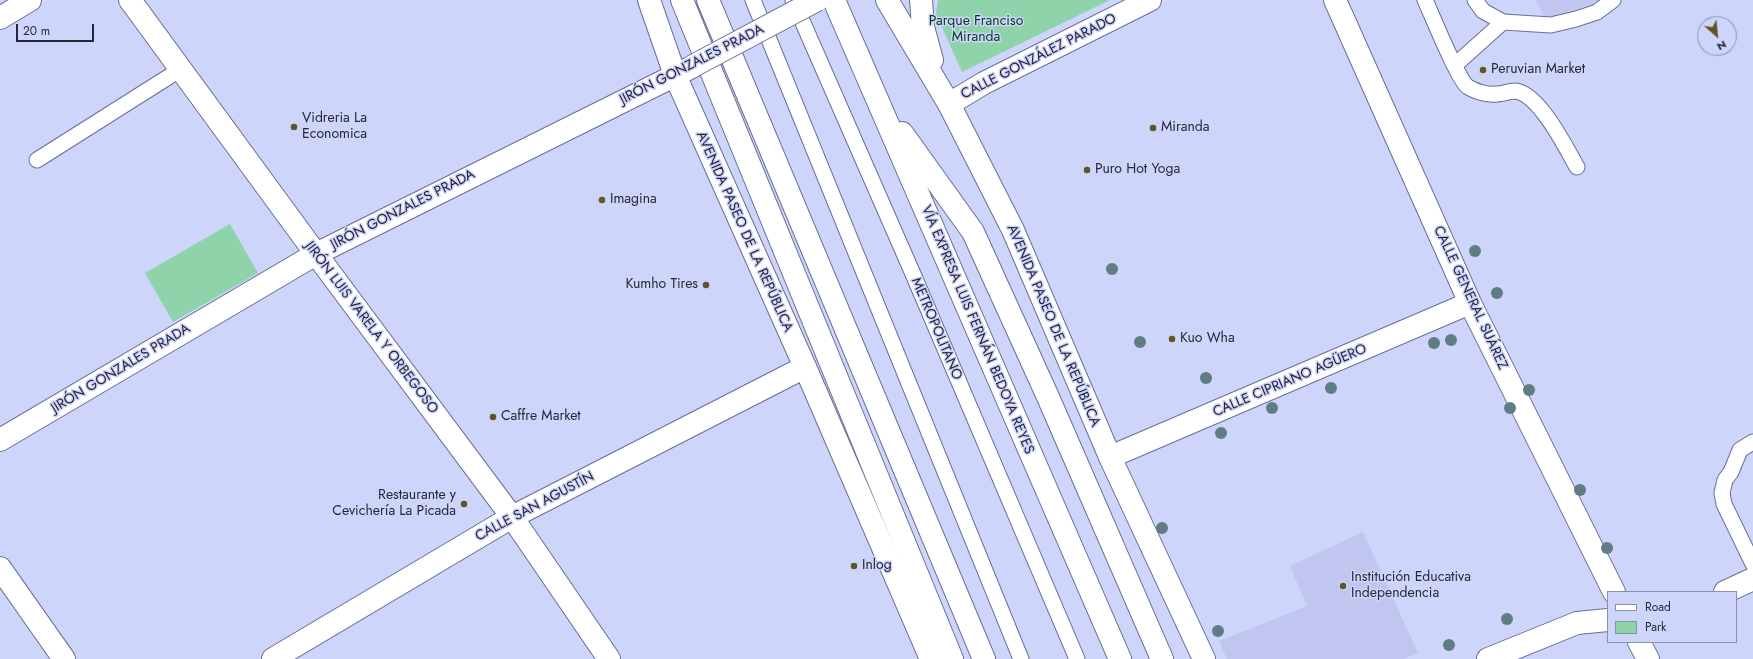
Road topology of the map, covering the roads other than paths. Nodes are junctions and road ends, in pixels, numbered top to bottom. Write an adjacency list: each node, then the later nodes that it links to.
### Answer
1 (30, 0): 17 (main road)
2 (130, 0): 20 (main road, JIRÓN LUIS VARELA Y ORBEGOSO)
3 (649, 0): 21 (main road, AVENIDA PASEO DE LA REPÚBLICA)
4 (682, 0): 44 (main road)
5 (708, 0): 45 (main road)
6 (753, 0): 46 (lane)
7 (793, 0): 47 (lane, METROPOLITANO)
8 (817, 0): 21 (main road, JIRÓN GONZALES PRADA, bridge)
9 (834, 0): 23 (main road, VÍA EXPRESA LUIS FERNÁN BEDOYA REYES)
10 (888, 0): 22 (main road, AVENIDA PASEO DE LA REPÚBLICA)
11 (921, 0): 22 (main road)
12 (1150, 0): 22 (main road, CALLE GONZÁLEZ PARADO)
13 (1335, 0): 27 (main road, CALLE GENERAL SUÁREZ)
14 (1425, 0): 19 (lane)
15 (1475, 0): 18 (lane)
16 (1613, 0): 18 (lane)
17 (0, 18)
18 (1503, 22): 19 (lane)
19 (1455, 65): 25 (lane)
20 (180, 69): 24 (lane); 26 (main road, JIRÓN LUIS VARELA Y ORBEGOSO)
21 (684, 70): 26 (main road, JIRÓN GONZALES PRADA); 28 (main road, AVENIDA PASEO DE LA REPÚBLICA)
22 (944, 96): 31 (main road, AVENIDA PASEO DE LA REPÚBLICA)
23 (876, 98): 48 (main road, VÍA EXPRESA LUIS FERNÁN BEDOYA REYES); 49 (main road)
24 (37, 160)
25 (1577, 167)
26 (316, 254): 29 (main road, JIRÓN GONZALES PRADA); 32 (main road, JIRÓN LUIS VARELA Y ORBEGOSO)
27 (1470, 304): 31 (main road, CALLE CIPRIANO AGÜERO); 36 (main road, CALLE GENERAL SUÁREZ)
28 (805, 367): 32 (main road, CALLE SAN AGUSTÍN); 43 (main road, AVENIDA PASEO DE LA REPÚBLICA)
29 (0, 440)
30 (1753, 442): 33 (lane)
31 (1110, 457): 50 (main road, AVENIDA PASEO DE LA REPÚBLICA)
32 (512, 517): 41 (main road, CALLE SAN AGUSTÍN); 42 (main road, JIRÓN LUIS VARELA Y ORBEGOSO)
33 (1753, 564)
34 (0, 568): 40 (main road)
35 (1753, 579): 37 (main road)
36 (1614, 591)
37 (1727, 591)
38 (1607, 620): 51 (main road)
39 (1640, 643): 52 (main road)
40 (64, 659)
41 (273, 659)
42 (609, 659)
43 (931, 659)
44 (952, 659)
45 (984, 659)
46 (1021, 659)
47 (1077, 659)
48 (1120, 659)
49 (1162, 659)
50 (1204, 659)
51 (1488, 659)
52 (1648, 659)

